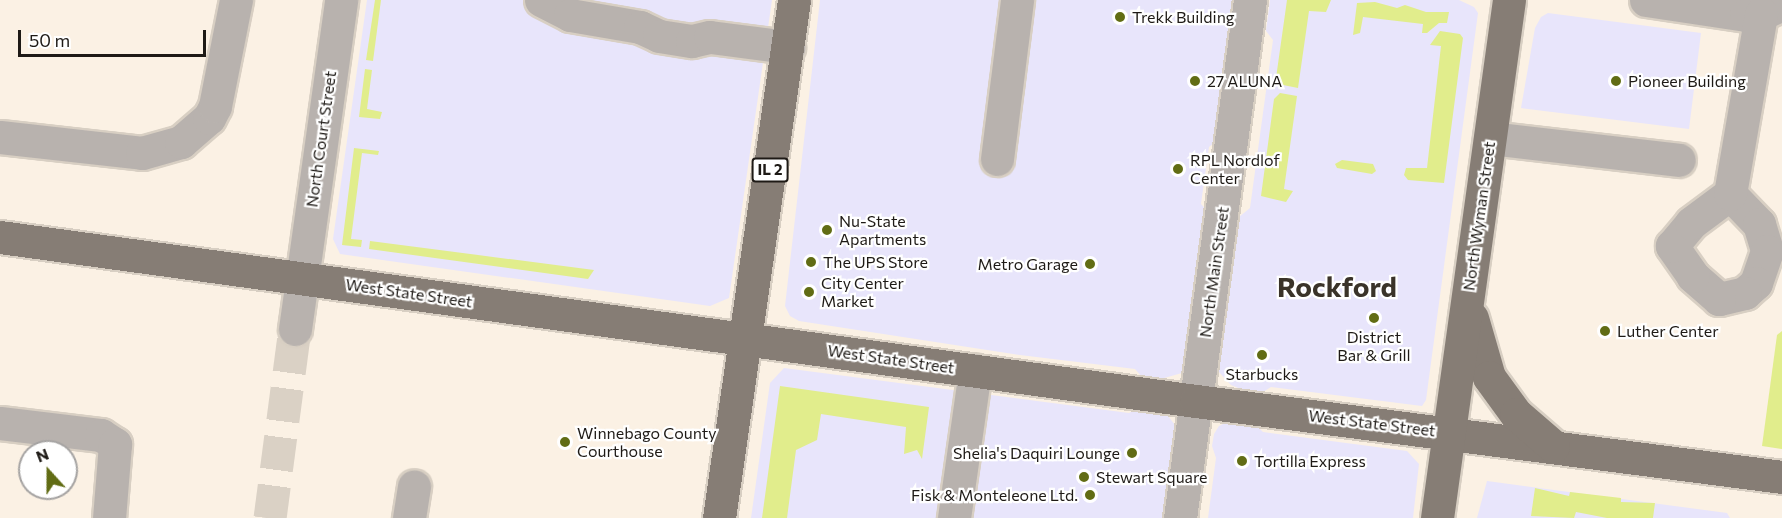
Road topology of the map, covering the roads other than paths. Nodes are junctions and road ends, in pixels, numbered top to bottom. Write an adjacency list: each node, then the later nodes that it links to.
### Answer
1 (236, 0): 11 (street)
2 (340, 0): 17 (street, North Court Street)
3 (541, 0): 10 (street)
4 (794, 0): 10 (main road, IL 2)
5 (1017, 0): 13 (street)
6 (1250, 0): 22 (street, North Main Street)
7 (1509, 0): 12 (main road, North Wyman Street)
8 (1646, 0): 9 (street)
9 (1772, 9): 15 (street)
10 (788, 47): 20 (main road, IL 2)
11 (0, 137)
12 (1490, 138): 14 (street); 18 (main road, North Wyman Street)
13 (997, 159)
14 (1679, 160)
15 (1730, 194)
16 (0, 237): 17 (main road, West State Street)
17 (302, 278): 19 (street, North Court Street); 20 (main road, West State Street)
18 (1468, 293): 24 (main road, North Wyman Street); 25 (main road)
19 (295, 329)
20 (746, 340): 21 (main road, West State Street); 30 (main road, IL 2)
21 (975, 370): 22 (main road, West State Street); 31 (street)
22 (1196, 401): 24 (main road, West State Street); 32 (street, North Main Street)
23 (0, 423): 28 (street)
24 (1448, 432): 25 (main road, West State Street); 33 (main road, North Wyman Street)
25 (1553, 446): 26 (main road, West State Street)
26 (1782, 477)
27 (414, 486): 29 (street)
28 (109, 518)
29 (409, 518)
30 (719, 518)
31 (954, 518)
32 (1180, 518)
33 (1437, 518)

